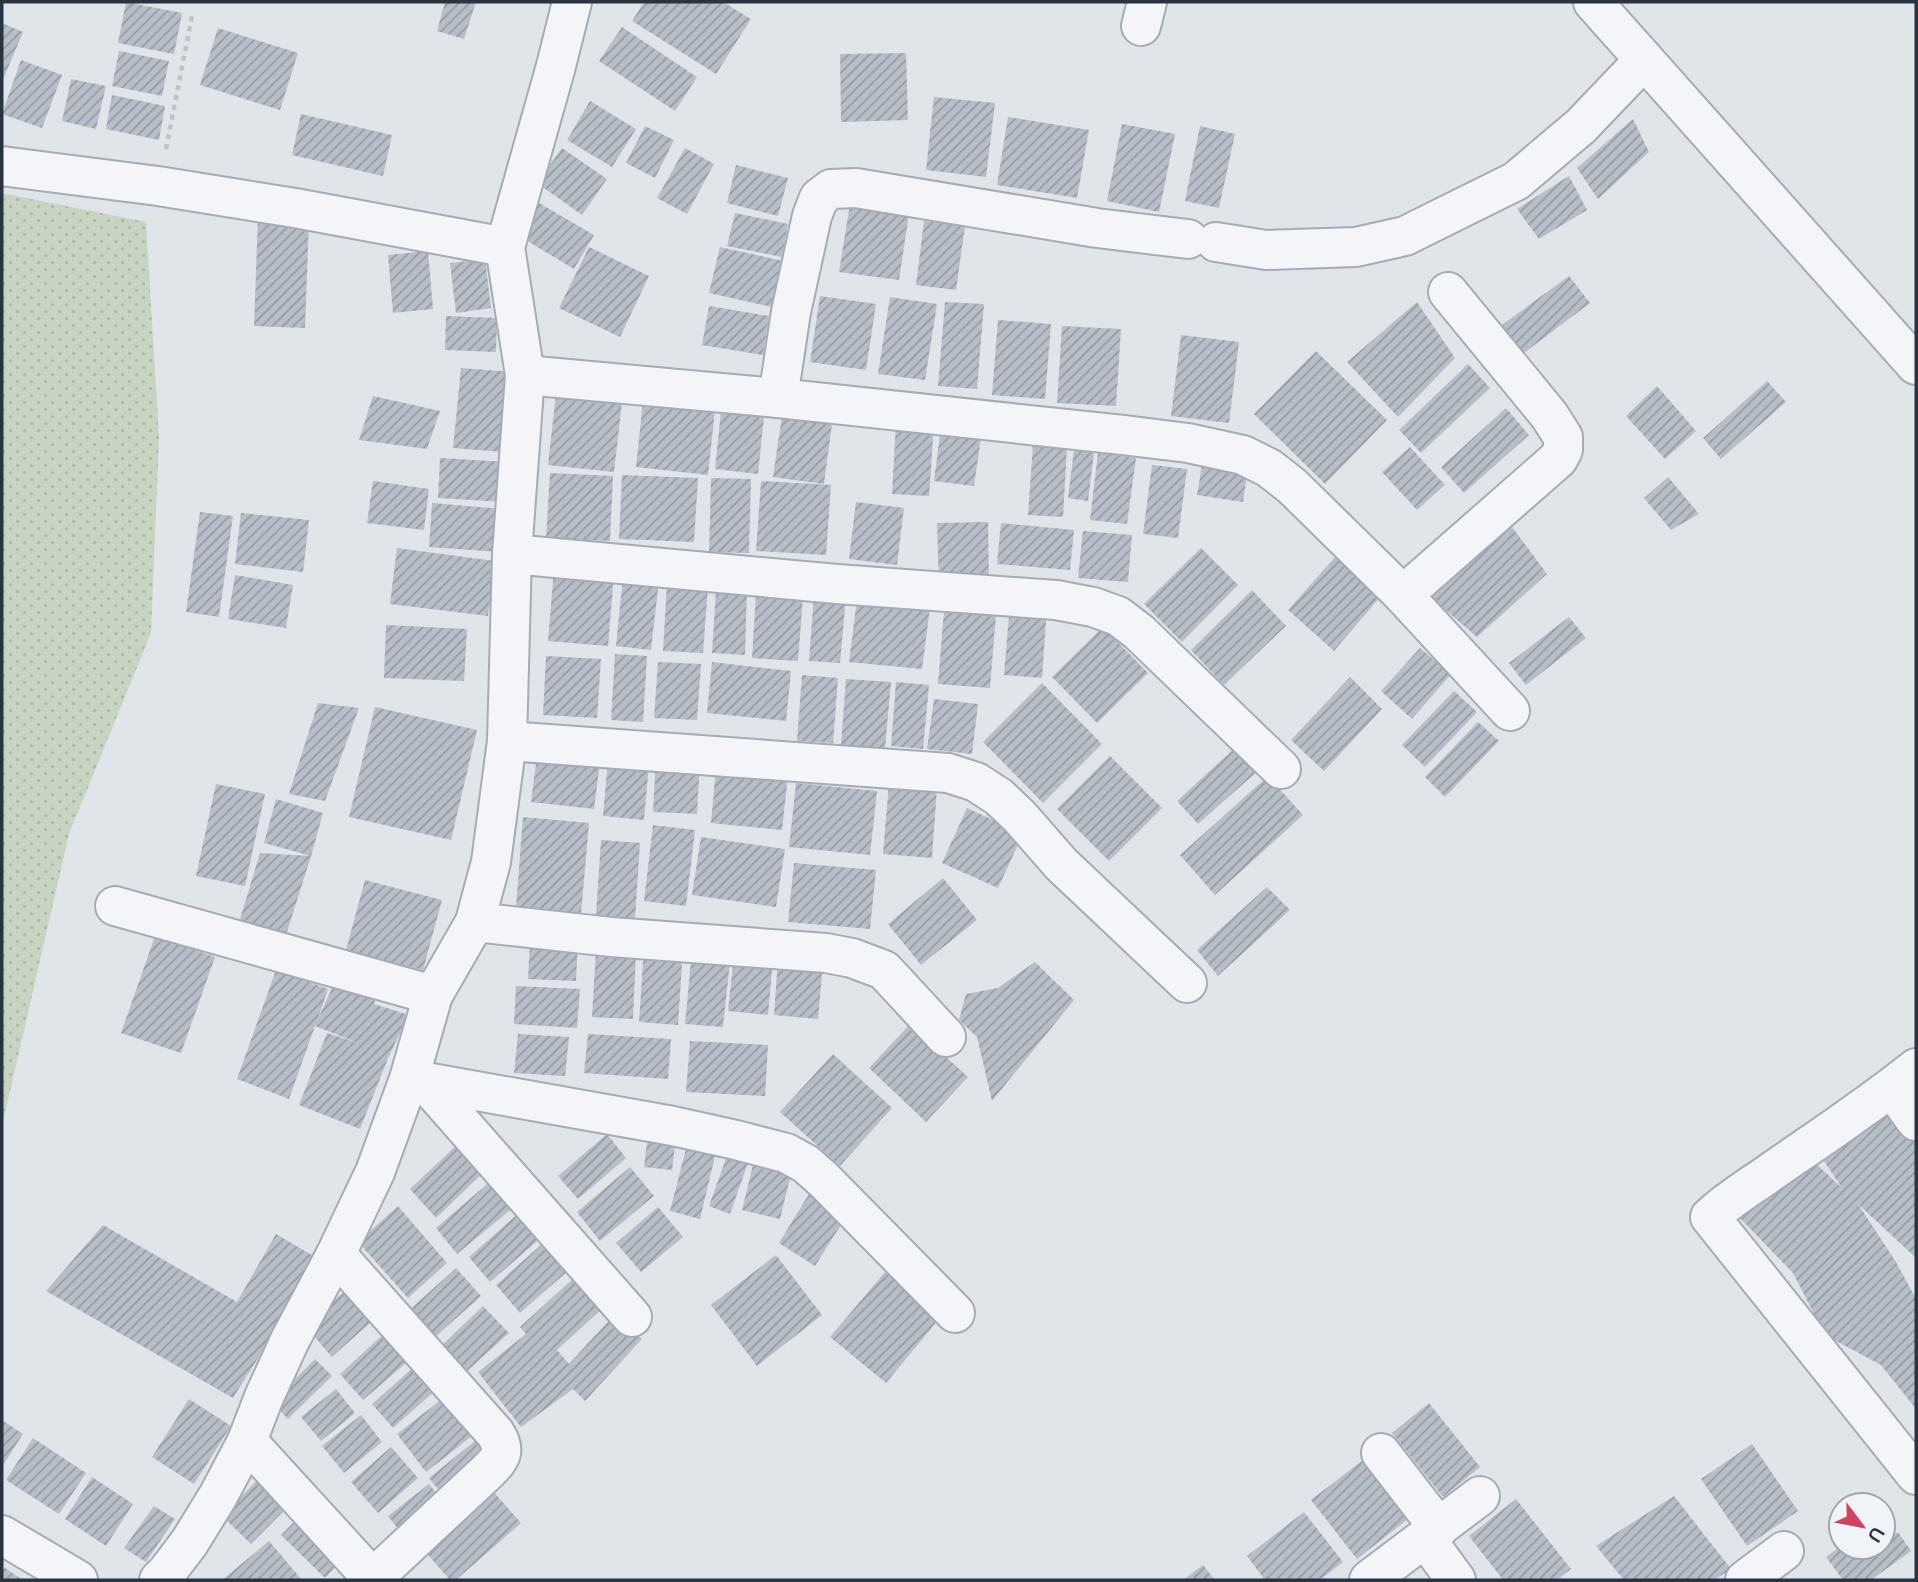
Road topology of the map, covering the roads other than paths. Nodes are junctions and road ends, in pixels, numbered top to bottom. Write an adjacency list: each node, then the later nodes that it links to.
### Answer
1 (572, 2): 5 (street)
2 (1593, 2): 3 (street)
3 (1644, 60): 7 (street); 9 (street)
4 (2, 166): 5 (street)
5 (505, 247): 8 (street)
6 (1448, 292): 11 (street)
7 (1916, 365)
8 (525, 375): 9 (street); 10 (street)
9 (778, 398): 11 (street)
10 (512, 554): 13 (street); 14 (street)
11 (1403, 595): 12 (street)
12 (1510, 711)
13 (507, 741): 16 (street); 17 (street)
14 (1281, 769)
15 (115, 906): 18 (street)
16 (475, 922): 18 (street); 19 (street)
17 (1187, 983)
18 (433, 995): 21 (street)
19 (946, 1037)
20 (1904, 1078): 22 (street); 28 (street)
21 (418, 1081): 23 (street); 24 (street); 25 (street)
22 (1916, 1121)
23 (336, 1254): 26 (street); 34 (street)
24 (956, 1313)
25 (632, 1317)
26 (247, 1440): 33 (street); 34 (street)
27 (1381, 1453): 30 (street)
28 (1916, 1475)
29 (1480, 1496): 30 (street)
30 (1432, 1533): 35 (street); 36 (street)
31 (2, 1535): 32 (street)
32 (78, 1580)
33 (159, 1580)
34 (373, 1580)
35 (1369, 1580)
36 (1456, 1580)

